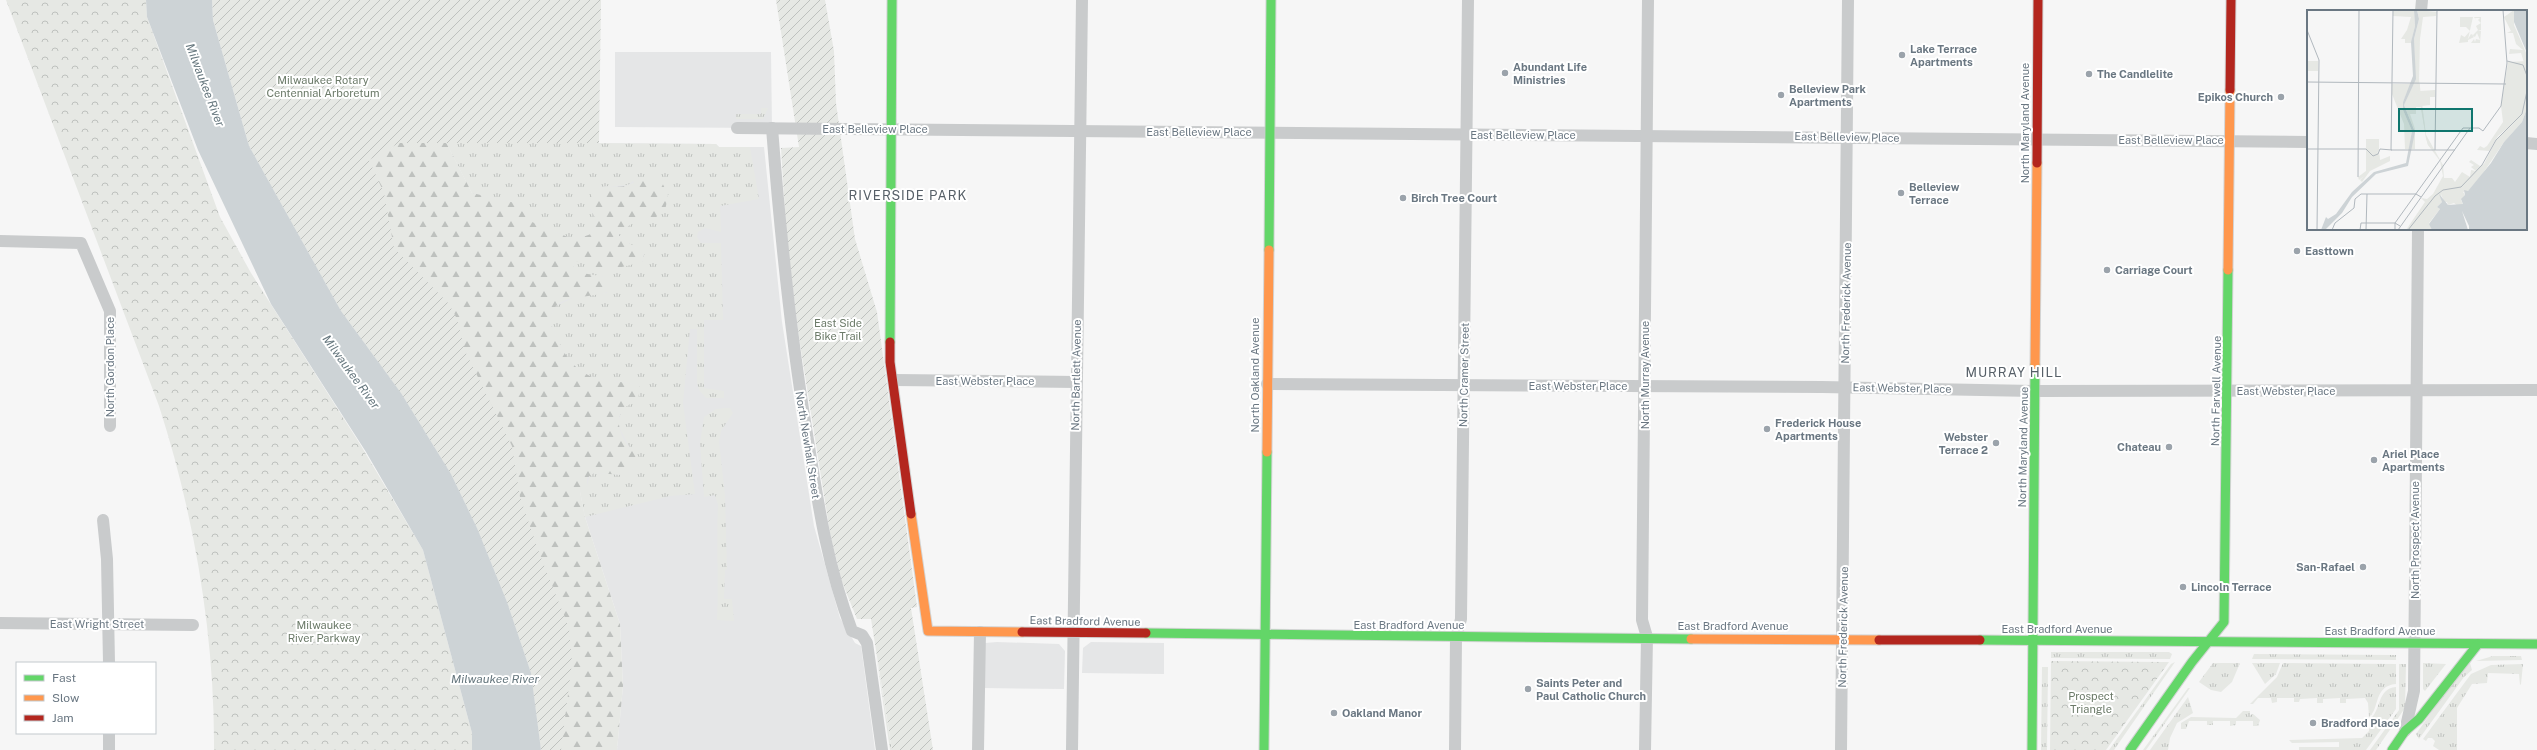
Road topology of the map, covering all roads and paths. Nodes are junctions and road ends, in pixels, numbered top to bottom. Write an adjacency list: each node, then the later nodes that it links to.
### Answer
1 (892, 0): 13 (street)
2 (1082, 0): 14 (street, North Bartlett Avenue)
3 (1271, 0): 15 (street, North Oakland Avenue)
4 (1468, 0): 16 (street, North Cramer Street)
5 (1648, 0): 17 (street, North Murray Avenue)
6 (1848, 0): 18 (street, North Frederick Avenue)
7 (2038, 0): 19 (street, North Maryland Avenue)
8 (2231, 0): 20 (street, North Farwell Avenue)
9 (2422, 0): 10 (street)
10 (2421, 10)
11 (737, 128): 12 (street, East Belleview Place)
12 (772, 128): 13 (street, East Belleview Place); 56 (street, North Newhall Street)
13 (891, 129): 14 (street, East Belleview Place); 26 (street)
14 (1080, 131): 15 (street, East Belleview Place); 27 (street, North Bartlett Avenue)
15 (1270, 133): 16 (street, East Belleview Place); 28 (street, North Oakland Avenue)
16 (1466, 134): 17 (street, East Belleview Place); 29 (street, North Cramer Street)
17 (1646, 136): 18 (street, East Belleview Place); 30 (street, North Murray Avenue)
18 (1847, 137): 19 (street, East Belleview Place); 31 (street, North Frederick Avenue)
19 (2037, 139): 20 (street, East Belleview Place); 34 (street, North Maryland Avenue)
20 (2230, 141): 21 (street, East Belleview Place); 35 (street, North Farwell Avenue)
21 (2307, 142)
22 (2527, 143): 23 (street)
23 (2537, 144)
24 (2418, 230): 32 (street, North Prospect Avenue)
25 (0, 241): 36 (street, North Gordon Place)
26 (894, 380): 27 (street, East Webster Place); 41 (street, East Bradford Avenue)
27 (1076, 382): 42 (street, North Bartlett Avenue)
28 (1267, 384): 29 (street, East Webster Place); 43 (street, North Oakland Avenue)
29 (1464, 385): 30 (street, East Webster Place); 44 (street, North Cramer Street)
30 (1644, 386): 31 (street, East Webster Place); 45 (street, North Murray Avenue)
31 (1846, 387): 34 (street, East Webster Place); 46 (street, North Frederick Avenue)
32 (2416, 390): 33 (street, East Webster Place); 35 (street, East Webster Place); 49 (street, North Prospect Avenue)
33 (2537, 390)
34 (2036, 391): 35 (street, East Webster Place); 47 (street, North Maryland Avenue)
35 (2228, 391): 48 (street, North Farwell Avenue)
36 (110, 426)
37 (103, 520): 39 (street)
38 (0, 624): 39 (street, East Wright Street)
39 (110, 624): 40 (street, East Wright Street); 52 (street)
40 (193, 625)
41 (980, 632): 42 (street, East Bradford Avenue); 57 (street)
42 (1073, 632): 43 (street, East Bradford Avenue); 58 (street, North Bartlett Avenue)
43 (1265, 635): 44 (street, East Bradford Avenue); 59 (street, North Oakland Avenue)
44 (1456, 637): 45 (street, East Bradford Avenue); 60 (street, North Cramer Street)
45 (1647, 637): 46 (street, East Bradford Avenue); 61 (street, North Murray Avenue)
46 (1843, 639): 47 (street, East Bradford Avenue); 62 (street, North Frederick Avenue)
47 (2032, 641): 48 (street, East Bradford Avenue); 63 (street, North Maryland Avenue)
48 (2208, 642): 49 (street, East Bradford Avenue); 64 (street, North Farwell Avenue)
49 (2414, 643): 50 (street, East Bradford Avenue); 53 (street, North Prospect Avenue)
50 (2478, 644): 51 (street, East Bradford Avenue); 53 (street, North Prospect Avenue)
51 (2537, 644)
52 (110, 662)
53 (2405, 731): 65 (street, North Prospect Avenue)
54 (109, 734): 55 (street)
55 (109, 750)
56 (882, 750)
57 (978, 750)
58 (1072, 750)
59 (1264, 750)
60 (1455, 750)
61 (1645, 750)
62 (1841, 750)
63 (2032, 750)
64 (2130, 750)
65 (2392, 750)

